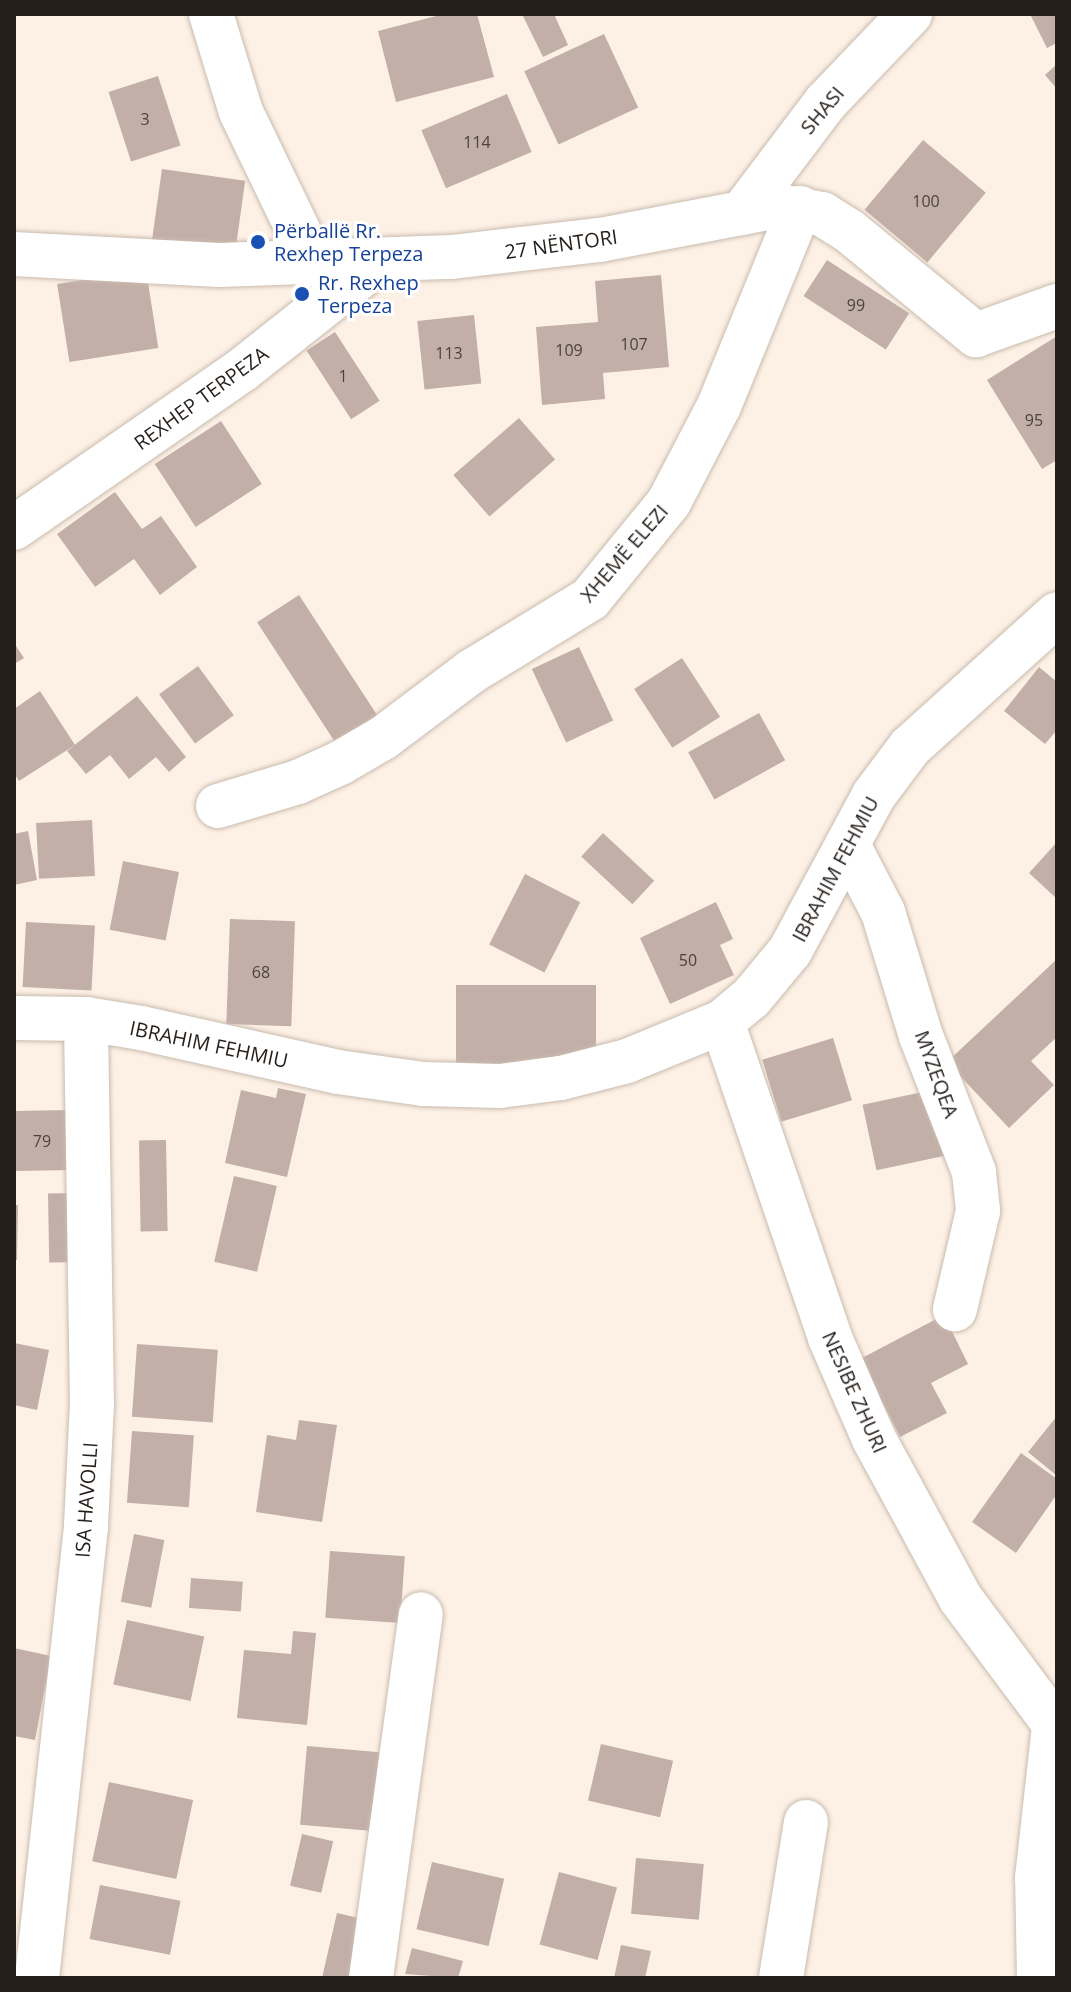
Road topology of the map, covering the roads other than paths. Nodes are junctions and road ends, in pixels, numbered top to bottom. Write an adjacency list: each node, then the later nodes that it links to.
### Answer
1 (211, 14): 7 (street)
2 (910, 14): 4 (street, SHASI)
3 (800, 208): 4 (street, 27 NËNTORI); 8 (street, 27 NËNTORI); 11 (street, XHEMË ELEZI)
4 (742, 213): 6 (street, 27 NËNTORI)
5 (14, 254): 7 (street, 27 NËNTORI)
6 (381, 260): 7 (street, 27 NËNTORI); 9 (street, REXHEP TERPEZA)
7 (315, 265)
8 (1057, 306)
9 (14, 528)
10 (1057, 614): 12 (street, IBRAHIM FEHMIU)
11 (218, 806)
12 (849, 847): 15 (street, IBRAHIM FEHMIU); 16 (street, MYZEQEA)
13 (14, 1018): 14 (street, IBRAHIM FEHMIU)
14 (86, 1019): 15 (street, IBRAHIM FEHMIU); 20 (street, ISA HAVOLLI)
15 (722, 1022): 18 (street, NESIBE ZHURI)
16 (955, 1309)
17 (421, 1614): 21 (street)
18 (1056, 1727): 23 (street)
19 (806, 1822): 22 (street)
20 (37, 1978)
21 (371, 1978)
22 (781, 1978)
23 (1039, 1978)

